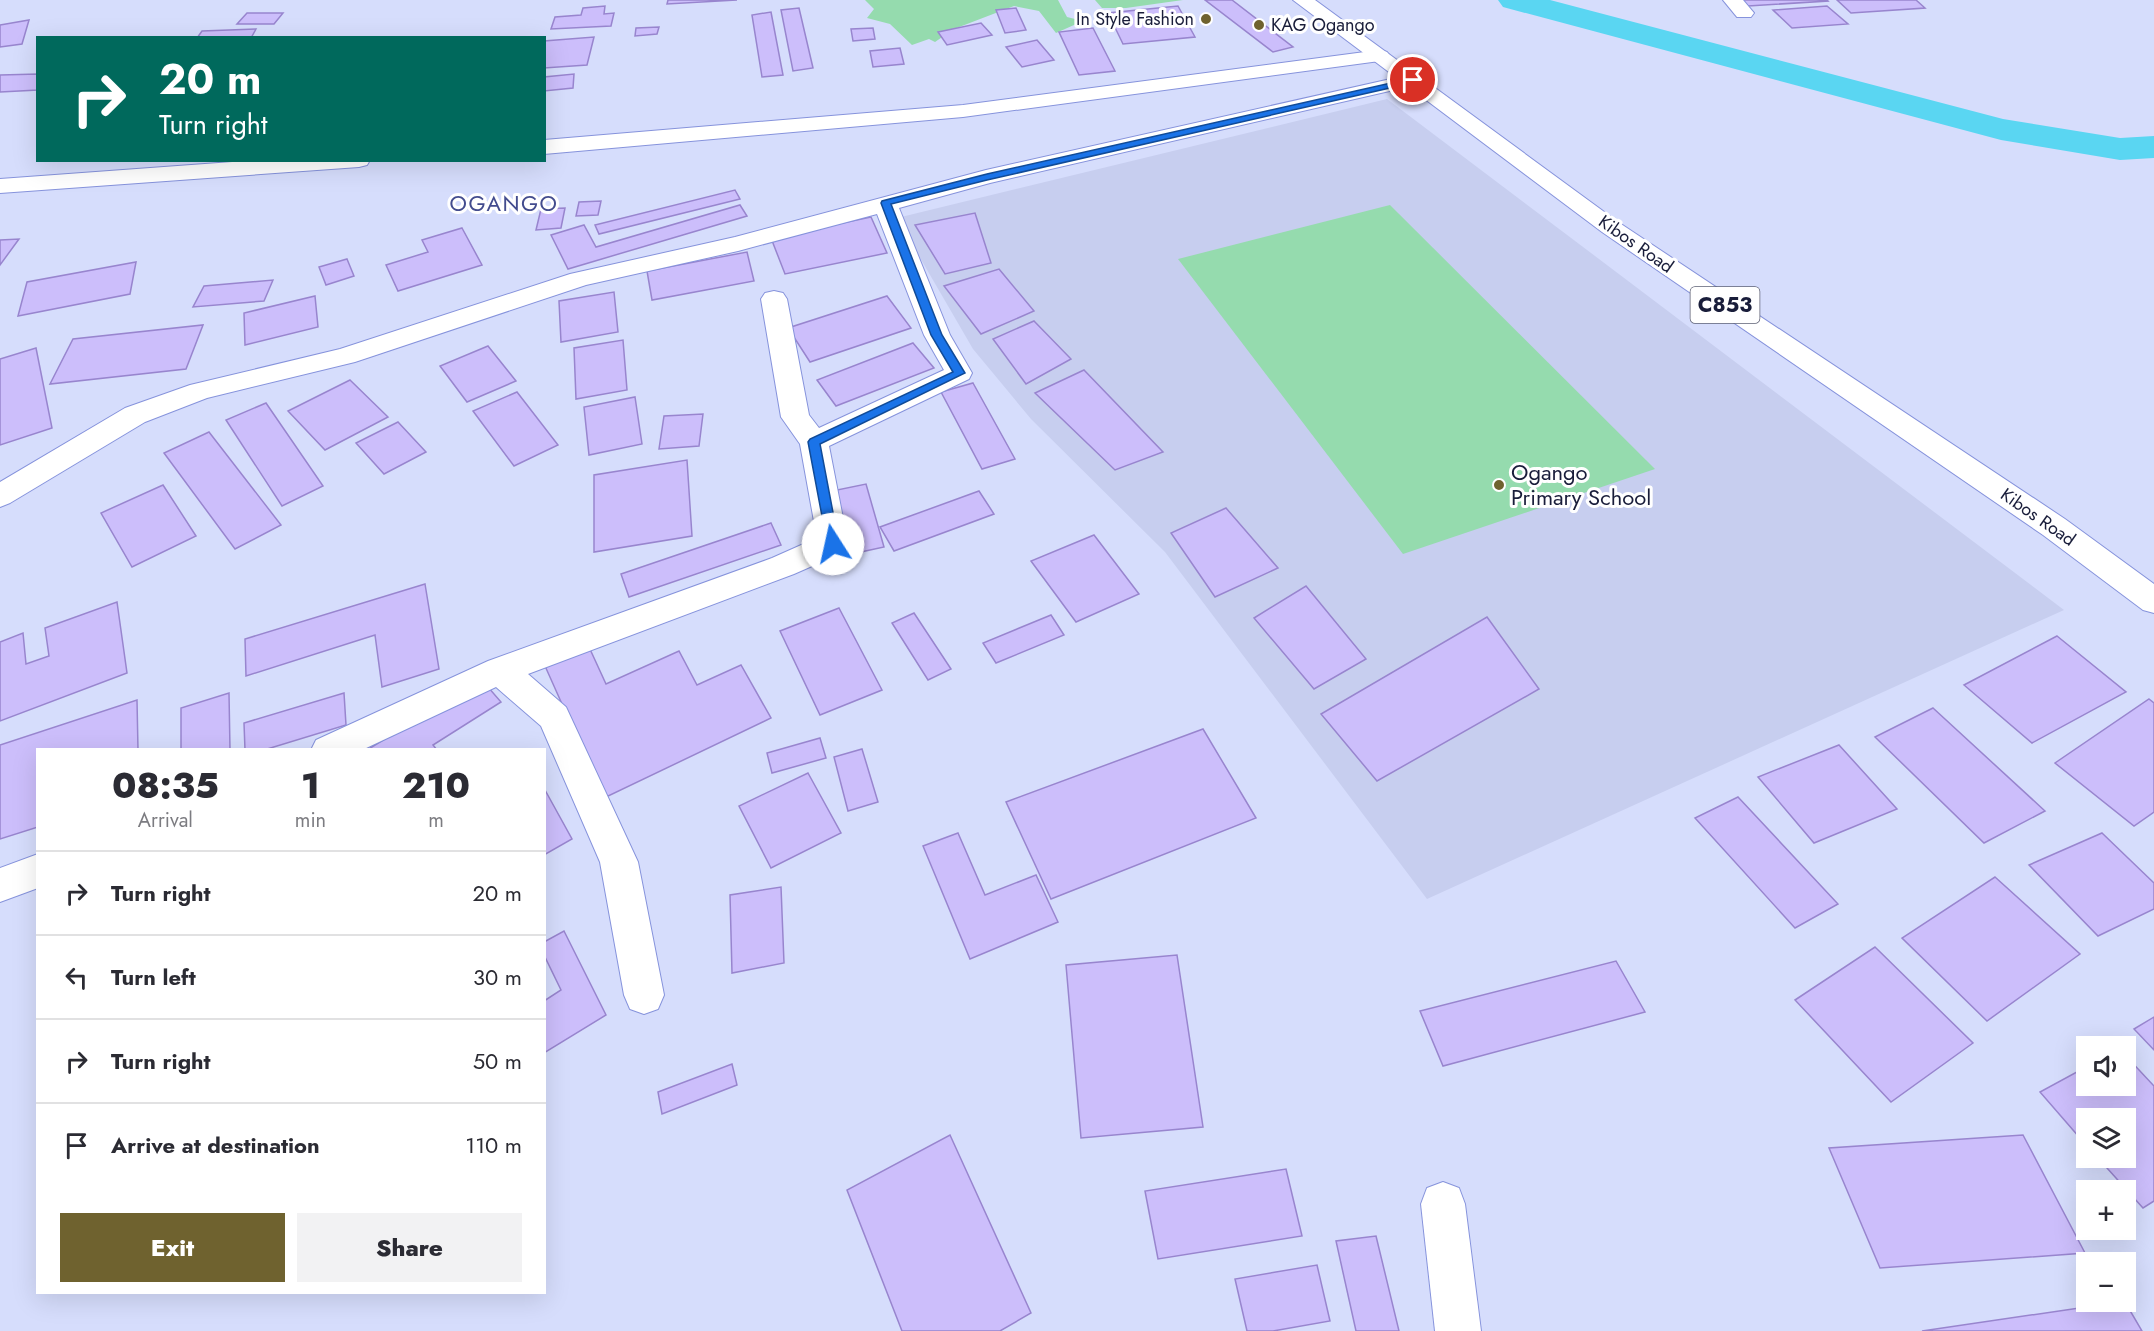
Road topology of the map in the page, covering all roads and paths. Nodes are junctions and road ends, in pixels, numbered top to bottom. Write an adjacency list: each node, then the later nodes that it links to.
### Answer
1 (1303, 0): 2 (street, Kibos Road / C853)
2 (1380, 56): 3 (street, Kibos Road / C853); 4 (street)
3 (1413, 80): 7 (street); 11 (street, Kibos Road / C853)
4 (546, 147)
5 (331, 162): 6 (street)
6 (0, 186)
7 (885, 203): 9 (street); 10 (street)
8 (774, 299): 9 (street)
9 (814, 442): 12 (street)
10 (0, 496)
11 (2154, 601)
12 (500, 670): 13 (street); 16 (street)
13 (332, 748)
14 (36, 872): 15 (street)
15 (0, 885)
16 (644, 995)
17 (1443, 1204): 18 (street)
18 (1458, 1331)

